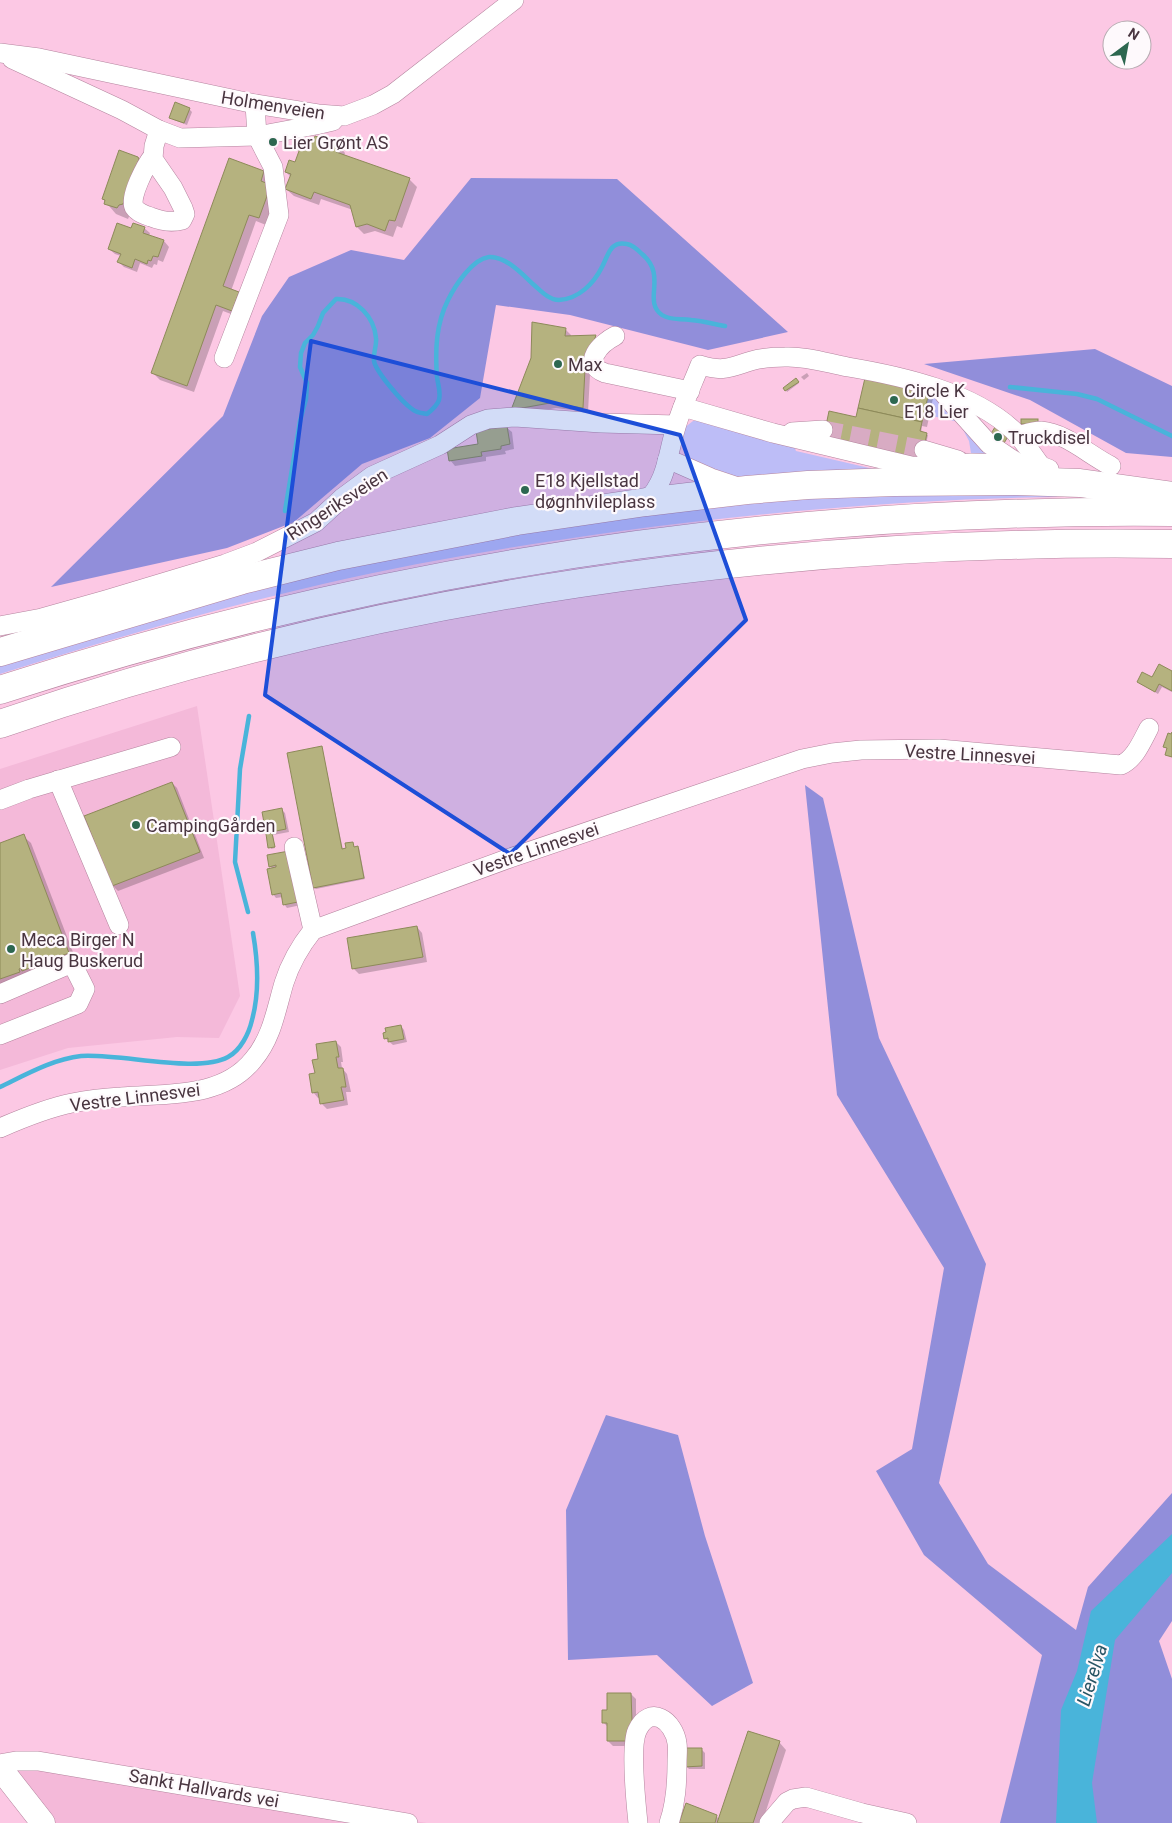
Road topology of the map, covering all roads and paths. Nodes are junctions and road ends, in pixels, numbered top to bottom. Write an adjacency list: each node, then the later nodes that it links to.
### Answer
1 (514, 0): 4 (street, Holmenveien)
2 (0, 53): 3 (street, Holmenveien); 5 (street)
3 (255, 104): 4 (street, Holmenveien); 6 (street)
4 (344, 116): 6 (street)
5 (159, 130): 6 (street); 7 (street)
6 (257, 136): 9 (street)
7 (153, 156)
8 (615, 336): 11 (street)
9 (224, 358)
10 (940, 389): 11 (street); 15 (street); 19 (street)
11 (687, 399): 12 (street); 14 (street)
12 (676, 425): 17 (street); 28 (street, Ringeriksveien)
13 (823, 430): 14 (street)
14 (773, 433): 18 (street)
15 (1018, 436): 20 (street); 21 (street)
16 (924, 450): 18 (street)
17 (667, 461): 23 (street); 25 (street)
18 (971, 463): 19 (street)
19 (1019, 464): 20 (street)
20 (1041, 466): 22 (street)
21 (1111, 466)
22 (1080, 483): 23 (highway); 24 (highway)
23 (747, 490): 25 (highway)
24 (1172, 496)
25 (646, 502): 29 (highway)
26 (1172, 512): 30 (highway)
27 (1172, 544): 31 (highway)
28 (0, 626)
29 (0, 652)
30 (0, 690)
31 (0, 724)
32 (1149, 728): 38 (street, Vestre Linnesvei)
33 (171, 747): 34 (street)
34 (58, 780): 35 (street); 37 (street)
35 (0, 800)
36 (294, 847): 38 (street)
37 (119, 926)
38 (313, 930): 41 (street, Vestre Linnesvei)
39 (0, 994): 40 (street)
40 (0, 1035)
41 (0, 1128)
42 (0, 1766): 43 (main road, Sankt Hallvards vei); 44 (street, Sankt Hallvards vei)
43 (43, 1823)
44 (408, 1823)
45 (638, 1823): 46 (street)
46 (668, 1823)
47 (770, 1823): 48 (street)
48 (907, 1823)

